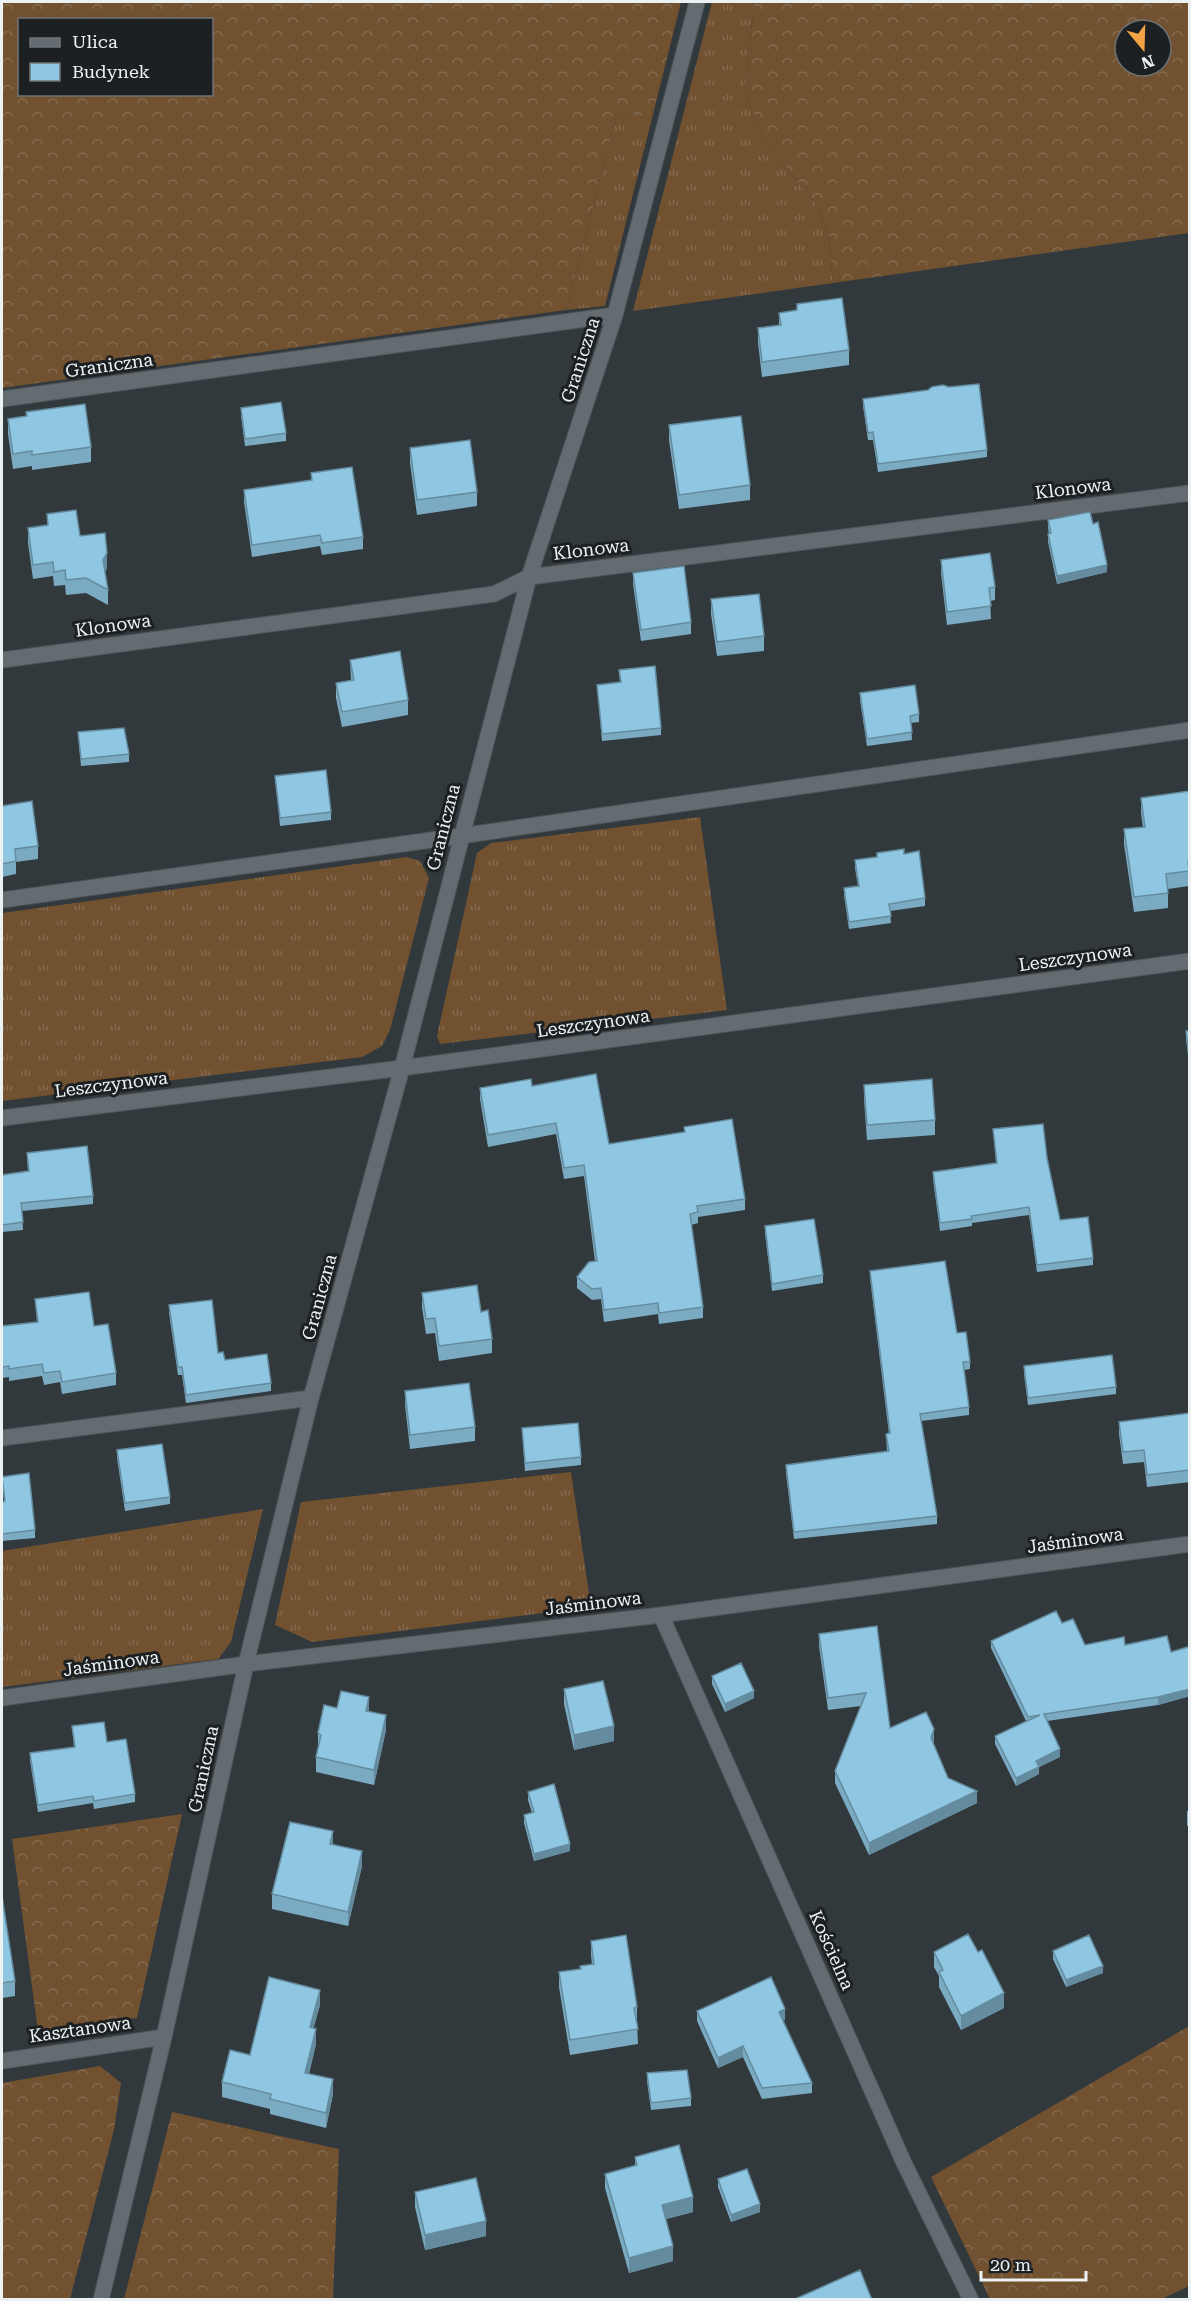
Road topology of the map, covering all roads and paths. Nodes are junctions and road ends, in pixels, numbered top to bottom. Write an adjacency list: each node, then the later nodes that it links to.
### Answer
1 (697, 2): 2 (street, Graniczna)
2 (615, 315): 3 (street, Graniczna); 5 (street, Graniczna)
3 (2, 399)
4 (1190, 493): 5 (street, Klonowa)
5 (529, 577): 6 (street, Klonowa); 8 (street, Graniczna)
6 (2, 660)
7 (1190, 730): 8 (street)
8 (460, 836): 9 (street); 11 (street, Graniczna)
9 (2, 900)
10 (1190, 961): 11 (street, Leszczynowa)
11 (402, 1068): 12 (street, Leszczynowa); 13 (street, Graniczna)
12 (2, 1118)
13 (311, 1398): 14 (street); 17 (street, Graniczna)
14 (2, 1438)
15 (1190, 1544): 16 (street, Jaśminowa)
16 (661, 1615): 17 (street, Jaśminowa); 22 (street, Kościelna)
17 (246, 1664): 18 (street, Jaśminowa); 19 (street, Graniczna)
18 (2, 1698)
19 (164, 2037): 20 (street, Kasztanowa); 21 (street, Graniczna)
20 (2, 2061)
21 (101, 2300)
22 (971, 2300)

